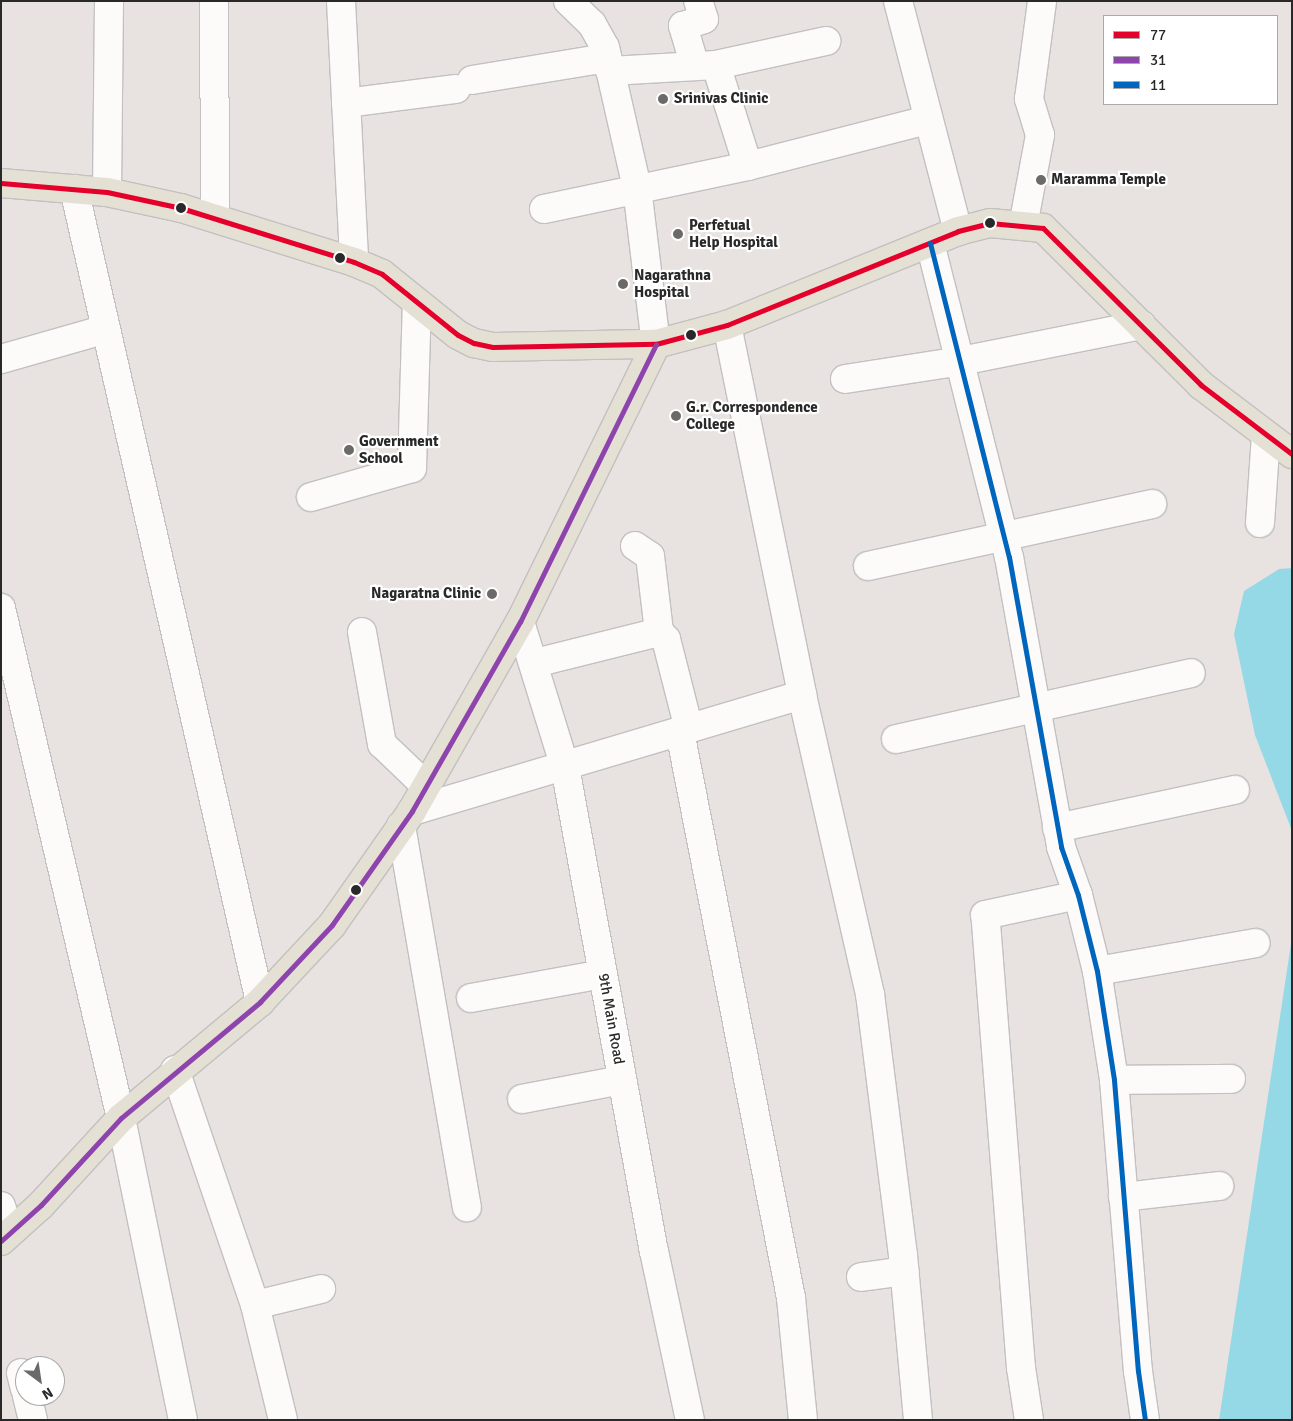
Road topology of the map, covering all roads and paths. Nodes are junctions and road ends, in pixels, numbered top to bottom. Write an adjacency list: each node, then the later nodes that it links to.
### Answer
1 (109, 1): 18 (street)
2 (214, 1): 20 (street)
3 (341, 1): 12 (street)
4 (568, 1): 8 (street)
5 (698, 1): 11 (street)
6 (898, 1): 13 (street)
7 (1042, 1): 21 (street)
8 (597, 13): 10 (street)
9 (826, 41): 11 (street)
10 (608, 64): 11 (street); 12 (street); 16 (street)
11 (706, 65): 14 (street)
12 (346, 103): 24 (street)
13 (927, 120): 14 (street); 22 (street)
14 (748, 166): 16 (street)
15 (1, 183): 17 (main road)
16 (637, 188): 19 (street); 29 (street)
17 (74, 189): 18 (main road); 28 (street)
18 (107, 192): 20 (main road)
19 (544, 209)
20 (215, 218): 24 (main road)
21 (1023, 226): 22 (main road); 27 (main road)
22 (958, 231): 23 (main road)
23 (930, 243): 26 (main road); 31 (street)
24 (354, 262): 25 (main road)
25 (417, 303): 29 (main road); 35 (street)
26 (727, 325): 29 (main road); 47 (street)
27 (1141, 325): 31 (street); 33 (main road)
28 (106, 329): 30 (street); 61 (street)
29 (656, 344): 42 (main road)
30 (1, 359)
31 (961, 361): 32 (street); 38 (street)
32 (845, 379)
33 (1266, 436): 34 (main road); 37 (street)
34 (1292, 454)
35 (310, 497)
36 (1152, 504): 38 (street)
37 (1260, 523)
38 (1003, 536): 40 (street); 48 (street)
39 (635, 546): 44 (street)
40 (868, 566)
41 (1, 608): 67 (street)
42 (520, 622): 45 (street, 9th Main Road); 52 (main road)
43 (362, 632): 52 (street)
44 (659, 632): 45 (street); 49 (street)
45 (535, 663): 51 (street, 9th Main Road)
46 (1191, 673): 48 (street)
47 (802, 695): 49 (street); 73 (street)
48 (1036, 709): 50 (street); 55 (street)
49 (684, 731): 51 (street); 82 (street)
50 (896, 739)
51 (564, 767): 54 (street); 59 (street, 9th Main Road)
52 (426, 786): 54 (main road)
53 (1235, 790): 55 (street)
54 (406, 819): 61 (main road); 71 (street)
55 (1057, 828): 56 (street)
56 (1078, 895): 58 (street); 84 (street)
57 (1256, 943): 58 (street)
58 (1097, 971): 65 (street)
59 (603, 974): 60 (street); 64 (street, 9th Main Road)
60 (471, 998)
61 (260, 1002): 62 (main road)
62 (175, 1070): 67 (main road); 76 (street)
63 (1231, 1078): 65 (street)
64 (622, 1080): 66 (street); 81 (street, 9th Main Road)
65 (1114, 1080): 69 (street)
66 (522, 1099)
67 (121, 1118): 72 (main road); 79 (street)
68 (1218, 1186): 69 (street)
69 (1124, 1197): 85 (street)
70 (1, 1206): 72 (street)
71 (467, 1207)
72 (6, 1237)
73 (904, 1271): 74 (street); 83 (street)
74 (862, 1277)
75 (321, 1289): 76 (street)
76 (255, 1305): 80 (street)
77 (29, 1406): 78 (street)
78 (33, 1420)
79 (183, 1420)
80 (283, 1420)
81 (690, 1420)
82 (803, 1420)
83 (918, 1420)
84 (1029, 1420)
85 (1145, 1420)

